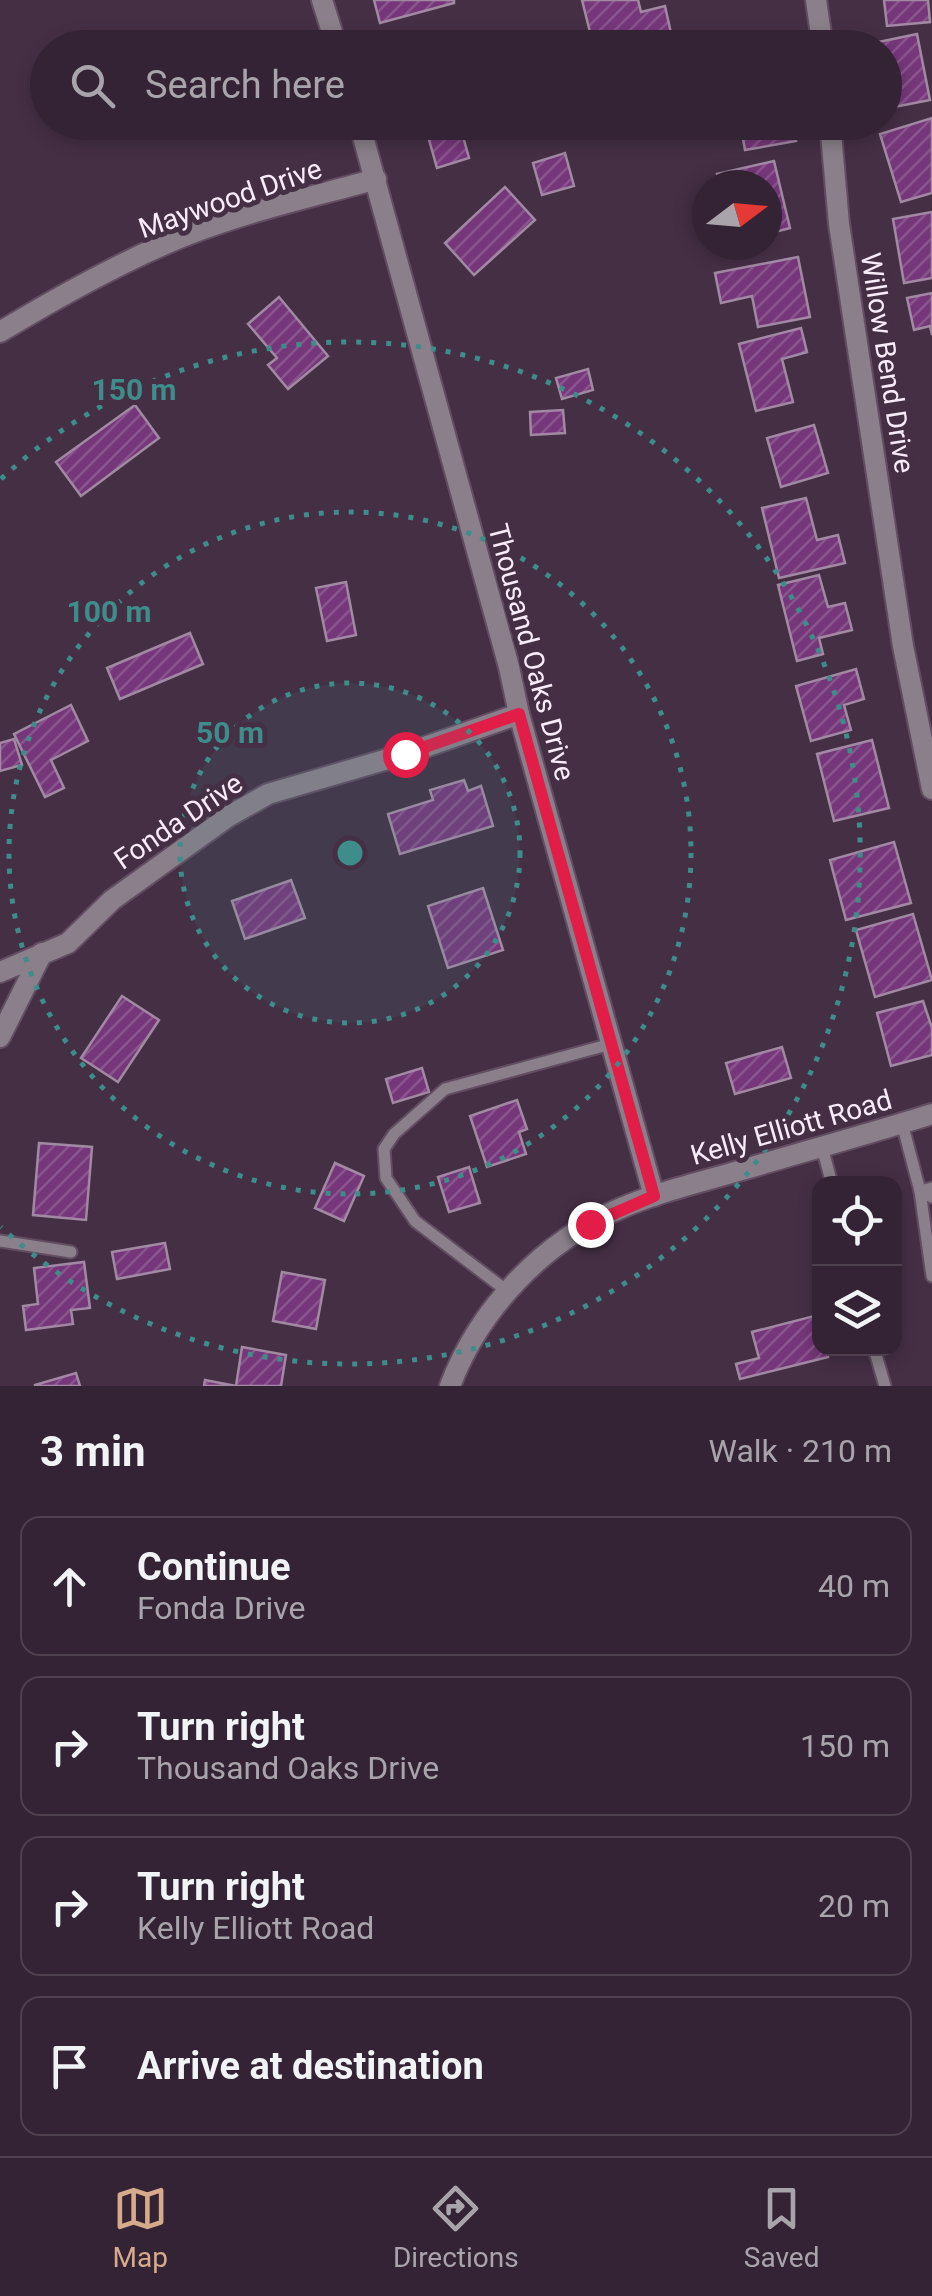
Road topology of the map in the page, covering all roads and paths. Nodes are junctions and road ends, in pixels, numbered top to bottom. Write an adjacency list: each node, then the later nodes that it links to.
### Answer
1 (322, 0): 3 (street)
2 (816, 0): 4 (street)
3 (331, 30)
4 (820, 30)
5 (364, 140): 7 (street, Thousand Oaks Drive)
6 (832, 140): 10 (street, Willow Bend Drive)
7 (376, 179): 8 (street, Maywood Drive); 9 (street, Thousand Oaks Drive)
8 (0, 332)
9 (519, 714): 11 (street, Fonda Drive); 14 (street, Thousand Oaks Drive)
10 (932, 788)
11 (42, 953): 12 (street, Fonda Drive); 13 (street)
12 (0, 972)
13 (0, 1037)
14 (610, 1044): 20 (street, Thousand Oaks Drive); 24 (lane)
15 (932, 1114): 16 (street, Kelly Elliott Road)
16 (902, 1123): 17 (street, Kelly Elliott Road); 19 (lane)
17 (822, 1146): 18 (lane); 20 (street, Kelly Elliott Road)
18 (830, 1176)
19 (928, 1192): 23 (lane)
20 (654, 1196): 24 (street, Kelly Elliott Road)
21 (0, 1240): 22 (lane)
22 (71, 1252)
23 (932, 1276)
24 (507, 1291): 26 (street, Kelly Elliott Road)
25 (876, 1356): 27 (lane)
26 (450, 1386)
27 (885, 1386)

